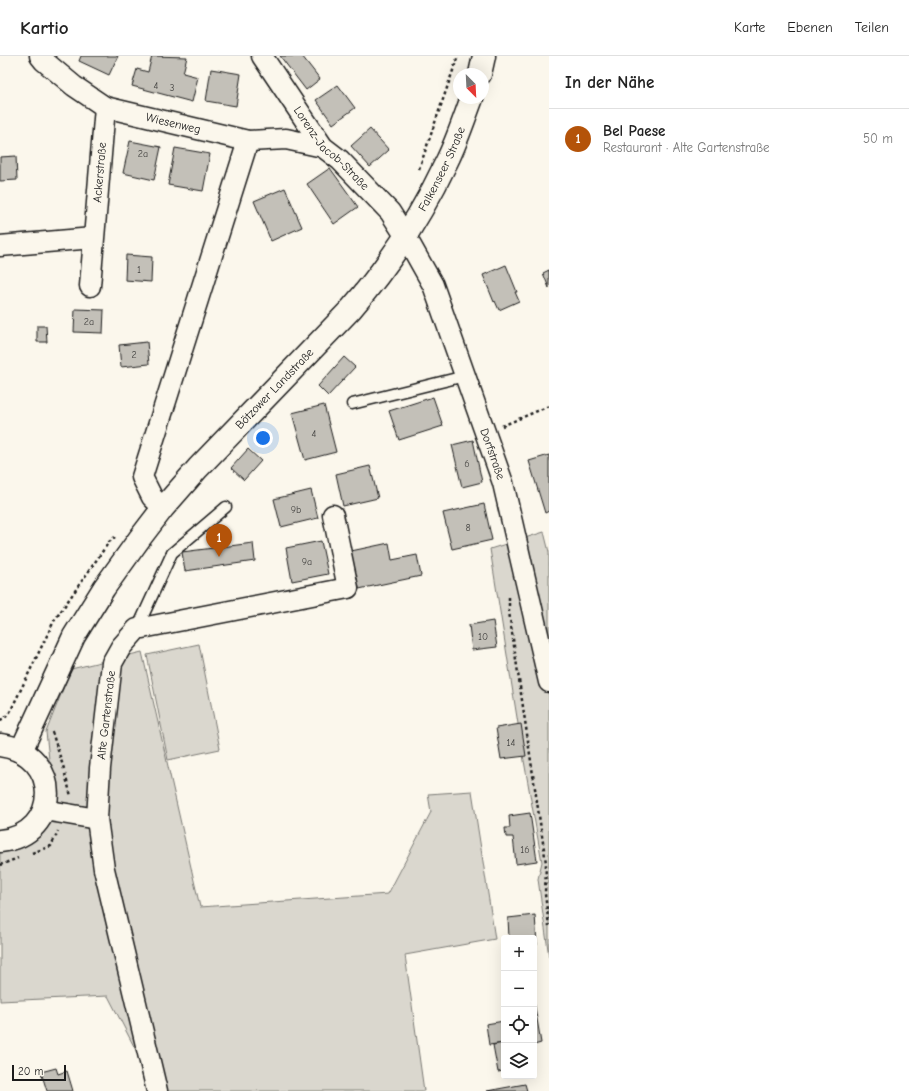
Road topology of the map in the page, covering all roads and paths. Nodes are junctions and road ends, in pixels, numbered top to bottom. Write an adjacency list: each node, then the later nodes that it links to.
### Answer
1 (40, 56): 7 (street, Wiesenweg)
2 (262, 56): 9 (street, Lorenz-Jacob-Straße)
3 (458, 56): 10 (path)
4 (484, 56): 5 (main road)
5 (481, 68)
6 (470, 104): 11 (main road, Falkenseer Straße)
7 (105, 107): 8 (street, Wiesenweg); 12 (street, Ackerstraße)
8 (248, 140): 9 (street, Wiesenweg); 20 (street)
9 (323, 147): 11 (street, Lorenz-Jacob-Straße)
10 (417, 172)
11 (406, 237): 15 (street, Dorfstraße); 20 (main road, Bötzower Landstraße)
12 (93, 238): 13 (street); 14 (street, Ackerstraße)
13 (0, 246)
14 (90, 286)
15 (465, 376): 16 (lane); 18 (street, Dorfstraße)
16 (352, 404)
17 (549, 406): 18 (path)
18 (486, 433): 24 (street, Dorfstraße)
19 (226, 507): 23 (lane)
20 (163, 508): 26 (main road, Bötzower Landstraße)
21 (333, 515): 23 (street)
22 (509, 596): 30 (path)
23 (137, 629): 28 (street, Alte Gartenstraße)
24 (549, 682)
25 (0, 745): 26 (main road)
26 (21, 751): 27 (main road)
27 (44, 810): 28 (street); 29 (main road)
28 (97, 819): 31 (street, Alte Gartenstraße)
29 (0, 841)
30 (549, 926)
31 (157, 1091)

